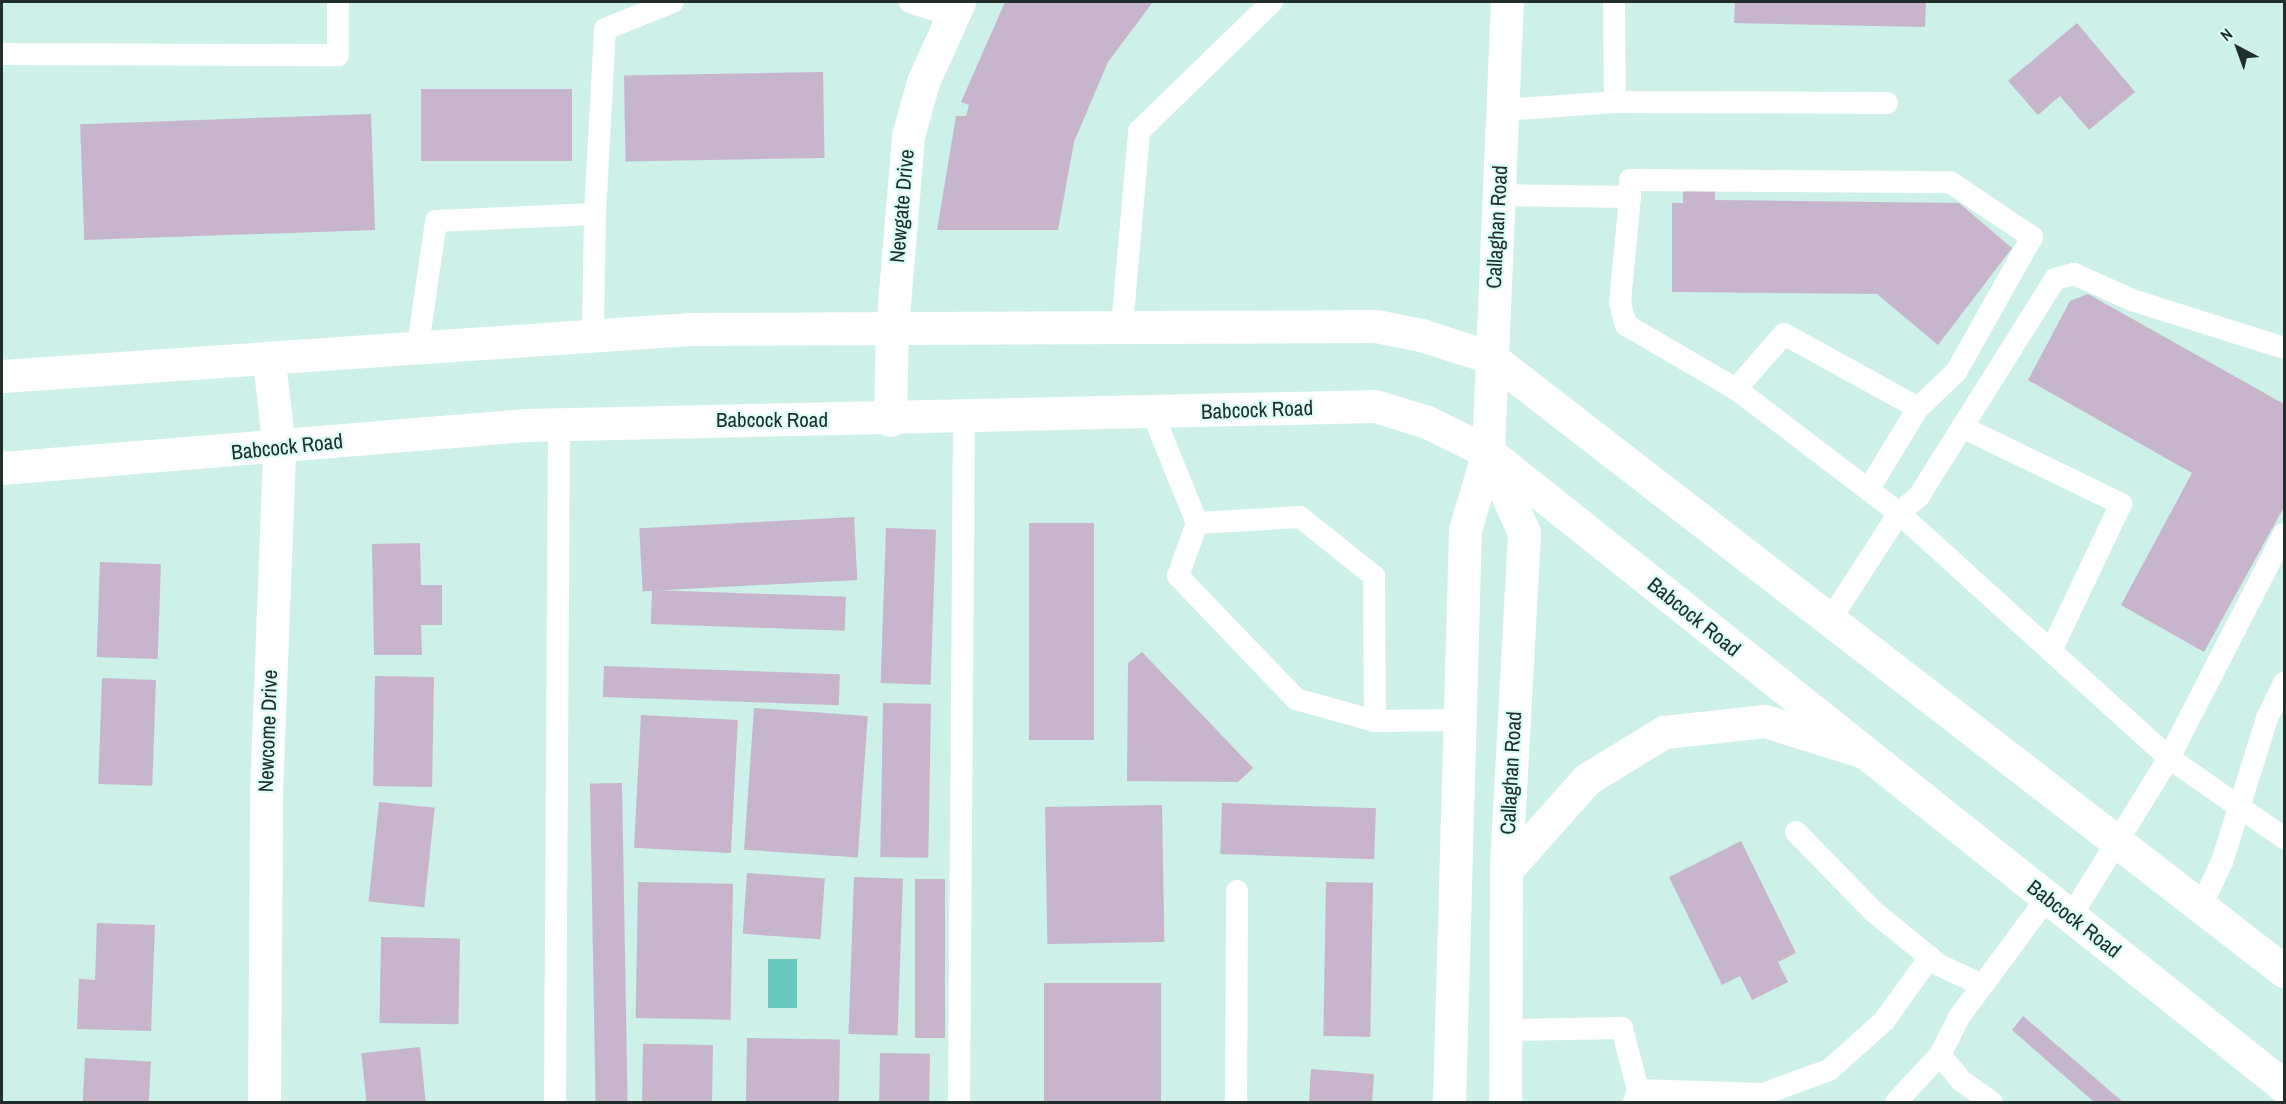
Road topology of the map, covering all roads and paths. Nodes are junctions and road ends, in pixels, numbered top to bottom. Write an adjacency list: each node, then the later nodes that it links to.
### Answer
1 (338, 2): 8 (lane)
2 (673, 2): 14 (lane)
3 (910, 2): 7 (lane)
4 (1272, 2): 15 (lane)
5 (1507, 2): 11 (main road, Callaghan Road)
6 (1614, 2): 9 (lane)
7 (955, 9): 16 (main road, Newgate Drive)
8 (2, 54)
9 (1615, 102): 10 (lane); 11 (lane)
10 (1887, 103)
11 (1502, 110): 12 (main road, Callaghan Road)
12 (1499, 195): 13 (lane); 20 (main road, Callaghan Road)
13 (1630, 197): 23 (lane); 24 (lane)
14 (595, 214): 17 (lane); 18 (lane)
15 (1122, 327): 16 (main road); 20 (main road)
16 (892, 328): 17 (main road); 27 (main road, Newgate Drive)
17 (593, 334): 18 (main road)
18 (418, 345): 21 (main road)
19 (2284, 348): 29 (lane)
20 (1490, 357): 31 (main road, Callaghan Road); 37 (main road)
21 (269, 361): 22 (main road); 30 (main road, Newcome Drive)
22 (2, 376)
23 (1736, 389): 24 (lane); 33 (lane)
24 (1918, 408): 33 (lane)
25 (1152, 412): 26 (main road, Babcock Road); 31 (main road, Babcock Road); 35 (lane)
26 (964, 417): 27 (main road, Babcock Road); 61 (lane)
27 (890, 420): 28 (main road, Babcock Road)
28 (559, 424): 30 (main road, Babcock Road); 60 (lane)
29 (1962, 427): 34 (lane); 38 (lane)
30 (279, 448): 32 (main road, Babcock Road); 59 (main road, Newcome Drive)
31 (1488, 452): 40 (main road, Callaghan Road); 42 (main road, Babcock Road); 48 (main road, Callaghan Road)
32 (2, 468)
33 (1870, 487): 34 (lane)
34 (1899, 513): 37 (lane); 38 (lane)
35 (1197, 524): 41 (lane); 41 (lane)
36 (2284, 534): 43 (lane)
37 (1830, 620): 47 (main road)
38 (2051, 651): 43 (lane)
39 (2284, 683): 44 (lane)
40 (1459, 720): 41 (lane); 63 (main road, Callaghan Road)
41 (1375, 721)
42 (1864, 752): 48 (main road); 51 (main road, Babcock Road)
43 (2169, 758): 44 (lane); 47 (lane)
44 (2240, 805): 46 (lane); 50 (lane)
45 (1796, 832): 52 (lane)
46 (2284, 838)
47 (2120, 843): 50 (main road); 51 (lane)
48 (1506, 870): 55 (main road, Callaghan Road)
49 (1237, 891): 62 (lane)
50 (2201, 906): 53 (main road)
51 (2059, 907): 54 (lane); 57 (main road, Babcock Road)
52 (1930, 957): 54 (lane); 58 (lane)
53 (2284, 971)
54 (1982, 985): 56 (lane)
55 (1505, 1029): 58 (lane); 64 (main road, Callaghan Road)
56 (1940, 1054): 65 (lane); 66 (lane)
57 (2284, 1086)
58 (1636, 1096)
59 (264, 1102)
60 (555, 1102)
61 (959, 1102)
62 (1236, 1102)
63 (1449, 1102)
64 (1505, 1102)
65 (1896, 1102)
66 (1992, 1102)

